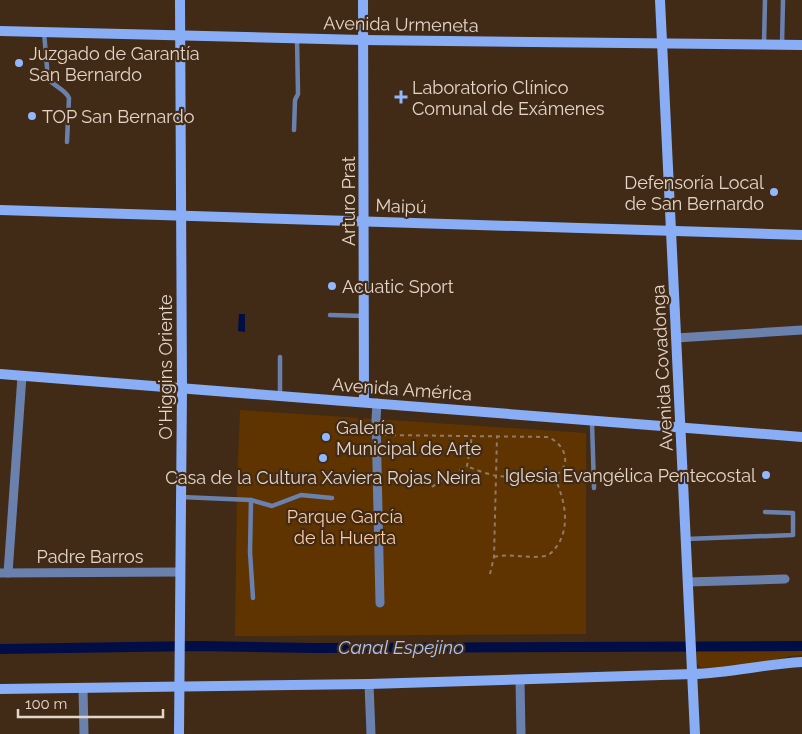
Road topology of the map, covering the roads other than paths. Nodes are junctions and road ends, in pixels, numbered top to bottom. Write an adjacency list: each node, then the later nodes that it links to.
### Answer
1 (180, 0): 8 (street, O'Higgins Oriente)
2 (363, 0): 10 (street, Arturo Prat)
3 (660, 0): 11 (street, Avenida Covadonga)
4 (765, 0): 12 (lane)
5 (783, 0): 13 (lane)
6 (0, 31): 7 (street, Avenida Urmeneta)
7 (44, 32): 8 (street, Avenida Urmeneta); 16 (lane)
8 (181, 36): 9 (street, Avenida Urmeneta); 18 (street, O'Higgins Oriente)
9 (298, 38): 10 (street, Avenida Urmeneta); 15 (lane)
10 (364, 40): 11 (street, Avenida Urmeneta); 19 (street, Arturo Prat)
11 (662, 43): 12 (street, Avenida Urmeneta); 20 (street, Avenida Covadonga)
12 (764, 44): 13 (street, Avenida Urmeneta)
13 (782, 44): 14 (street, Avenida Urmeneta)
14 (802, 44)
15 (294, 130)
16 (67, 142)
17 (0, 210): 18 (street, Maipú)
18 (181, 215): 19 (street, Maipú); 29 (street, O'Higgins Oriente)
19 (364, 221): 20 (street, Maipú); 23 (street, Arturo Prat)
20 (671, 230): 21 (street, Maipú); 25 (street, Avenida Covadonga)
21 (802, 234)
22 (330, 315): 23 (lane)
23 (364, 316): 31 (street, Arturo Prat)
24 (802, 330): 25 (street)
25 (676, 338): 34 (street, Avenida Covadonga)
26 (280, 357): 30 (lane)
27 (0, 374): 28 (street, Avenida América)
28 (22, 376): 29 (street, Avenida América); 43 (street)
29 (182, 388): 30 (street, Avenida América); 37 (street, O'Higgins Oriente)
30 (280, 396): 31 (street, Avenida América)
31 (364, 402): 32 (street, Avenida América)
32 (377, 403): 33 (street, Avenida América); 47 (street)
33 (592, 420): 34 (street, Avenida América); 36 (lane)
34 (681, 427): 35 (street, Avenida América); 41 (street, Avenida Covadonga)
35 (802, 437)
36 (594, 488)
37 (181, 497): 39 (lane); 42 (street, O'Higgins Oriente)
38 (332, 498): 39 (lane)
39 (252, 500): 46 (lane)
40 (765, 512): 41 (lane)
41 (686, 539): 45 (street, Avenida Covadonga)
42 (180, 572): 43 (street, Padre Barros); 52 (street, O'Higgins Oriente)
43 (4, 573)
44 (785, 579): 45 (street)
45 (688, 582): 49 (street, Avenida Covadonga)
46 (253, 598)
47 (380, 603)
48 (802, 662): 49 (street)
49 (692, 674): 50 (street); 59 (street, Avenida Covadonga)
50 (520, 680): 51 (street); 58 (street)
51 (369, 684): 52 (street); 57 (street)
52 (179, 687): 53 (street); 56 (street, O'Higgins Oriente)
53 (83, 688): 54 (street); 55 (street)
54 (0, 689)
55 (84, 734)
56 (179, 734)
57 (371, 734)
58 (521, 734)
59 (694, 734)

